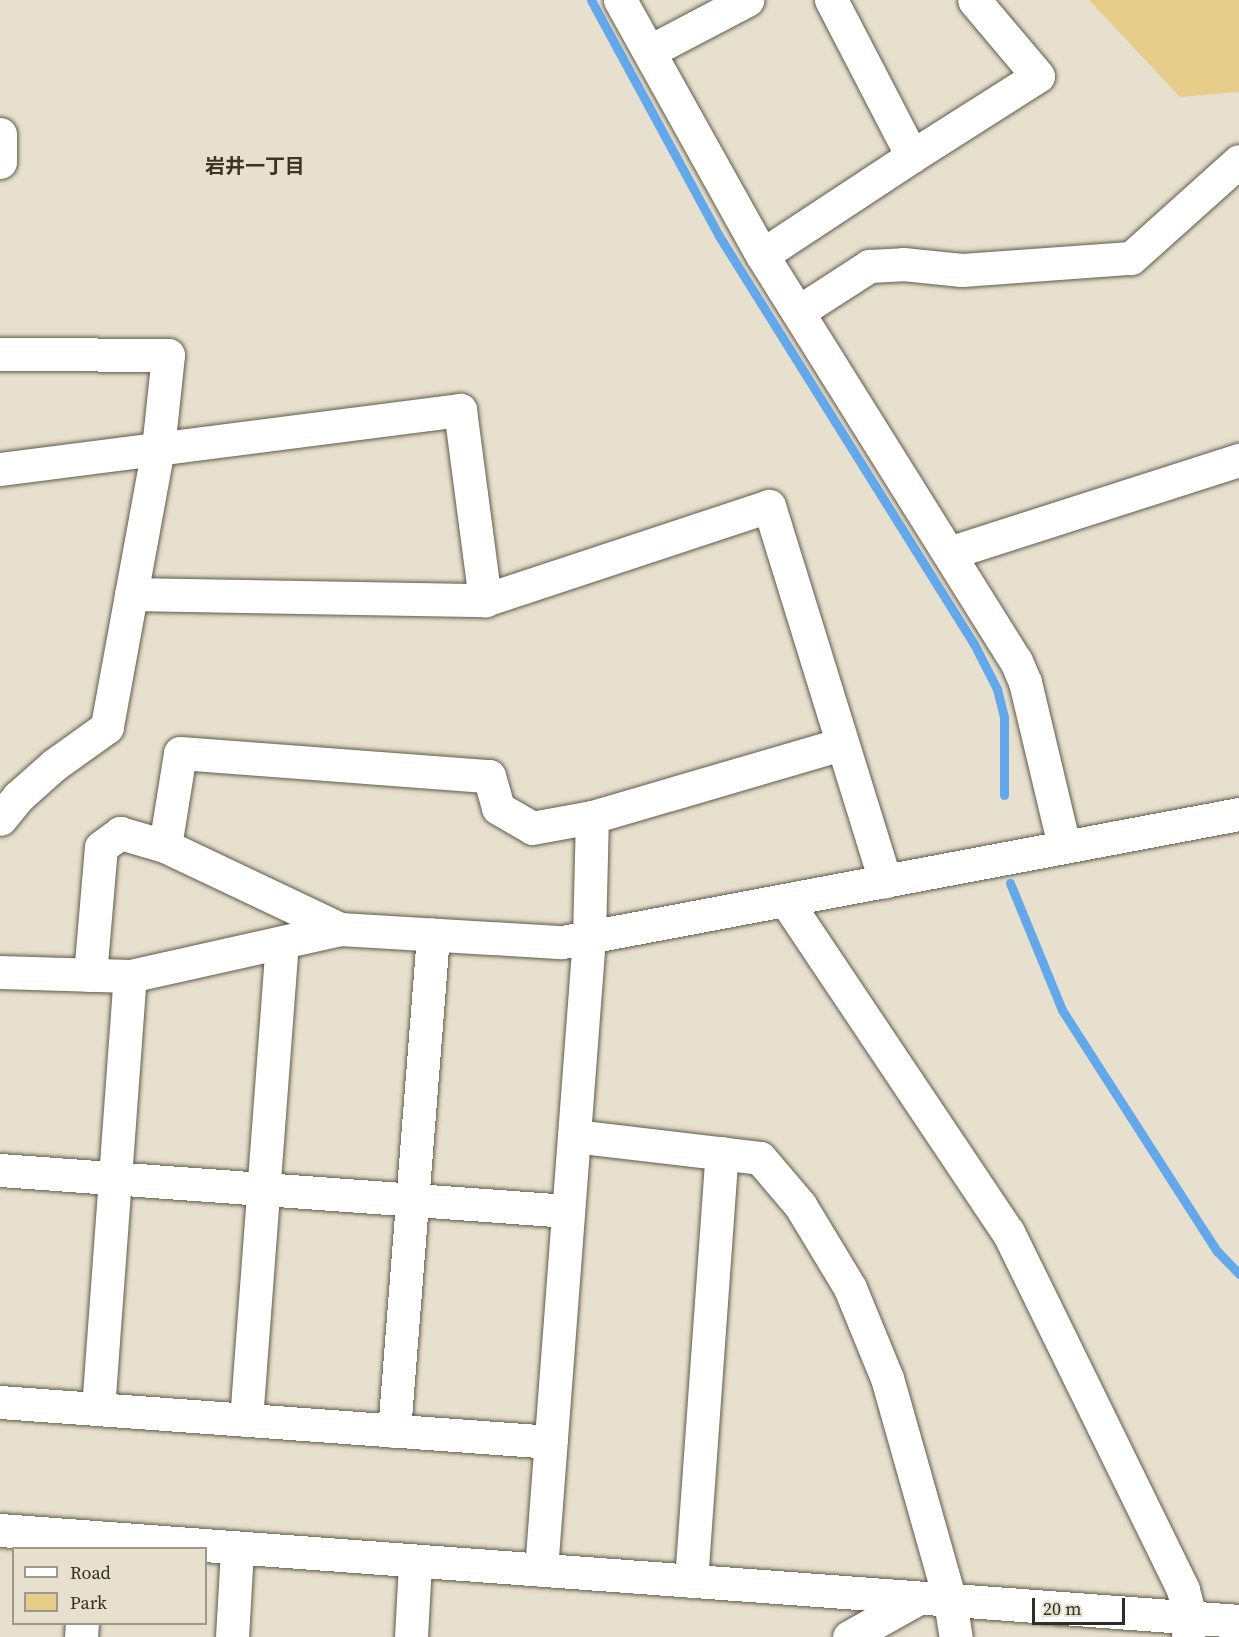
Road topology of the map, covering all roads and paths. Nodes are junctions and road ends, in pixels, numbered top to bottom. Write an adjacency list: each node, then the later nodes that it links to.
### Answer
1 (620, 0): 5 (street)
2 (747, 0): 5 (street)
3 (831, 0): 8 (street)
4 (974, 0): 8 (street)
5 (650, 51): 11 (street)
6 (0, 134): 7 (street)
7 (0, 155): 10 (street)
8 (912, 156): 11 (street)
9 (1239, 161): 12 (street)
10 (0, 162)
11 (762, 255): 12 (street)
12 (798, 312): 17 (street)
13 (0, 354): 14 (street)
14 (158, 448): 16 (street); 18 (street); 19 (street)
15 (1239, 460): 17 (street)
16 (0, 468)
17 (949, 553): 25 (street)
18 (131, 594): 19 (street); 23 (street)
19 (485, 600): 20 (street)
20 (842, 744): 22 (street); 26 (street)
21 (1239, 814): 25 (street)
22 (592, 817): 24 (street); 30 (street)
23 (0, 819)
24 (165, 846): 28 (street); 33 (street)
25 (1064, 846): 26 (street)
26 (885, 881): 27 (street)
27 (786, 901): 30 (street); 58 (street)
28 (340, 929): 29 (street); 31 (street)
29 (433, 935): 30 (street); 40 (street)
30 (589, 939): 35 (street)
31 (282, 942): 34 (street); 39 (street)
32 (0, 972): 33 (street)
33 (90, 975): 34 (street)
34 (130, 976): 38 (street)
35 (574, 1136): 36 (street); 41 (street)
36 (722, 1154): 54 (street); 56 (street)
37 (0, 1170): 38 (street)
38 (115, 1178): 39 (street); 43 (street)
39 (263, 1189): 40 (street); 44 (street)
40 (412, 1200): 41 (street); 45 (street)
41 (568, 1211): 46 (street)
42 (0, 1402): 43 (street)
43 (98, 1409): 44 (street)
44 (246, 1420): 45 (street)
45 (394, 1431): 46 (street)
46 (551, 1442): 53 (street)
47 (0, 1530): 48 (street)
48 (88, 1543): 49 (street)
49 (173, 1547)
50 (207, 1549): 51 (street)
51 (237, 1550): 52 (street); 59 (street)
52 (416, 1562): 53 (street); 60 (street)
53 (542, 1570): 54 (street)
54 (692, 1581): 55 (street)
55 (917, 1599): 56 (street); 61 (street)
56 (950, 1601): 58 (street); 62 (street)
57 (1239, 1621): 58 (street)
58 (1189, 1627)
59 (232, 1637)
60 (411, 1637)
61 (849, 1637)
62 (956, 1637)

